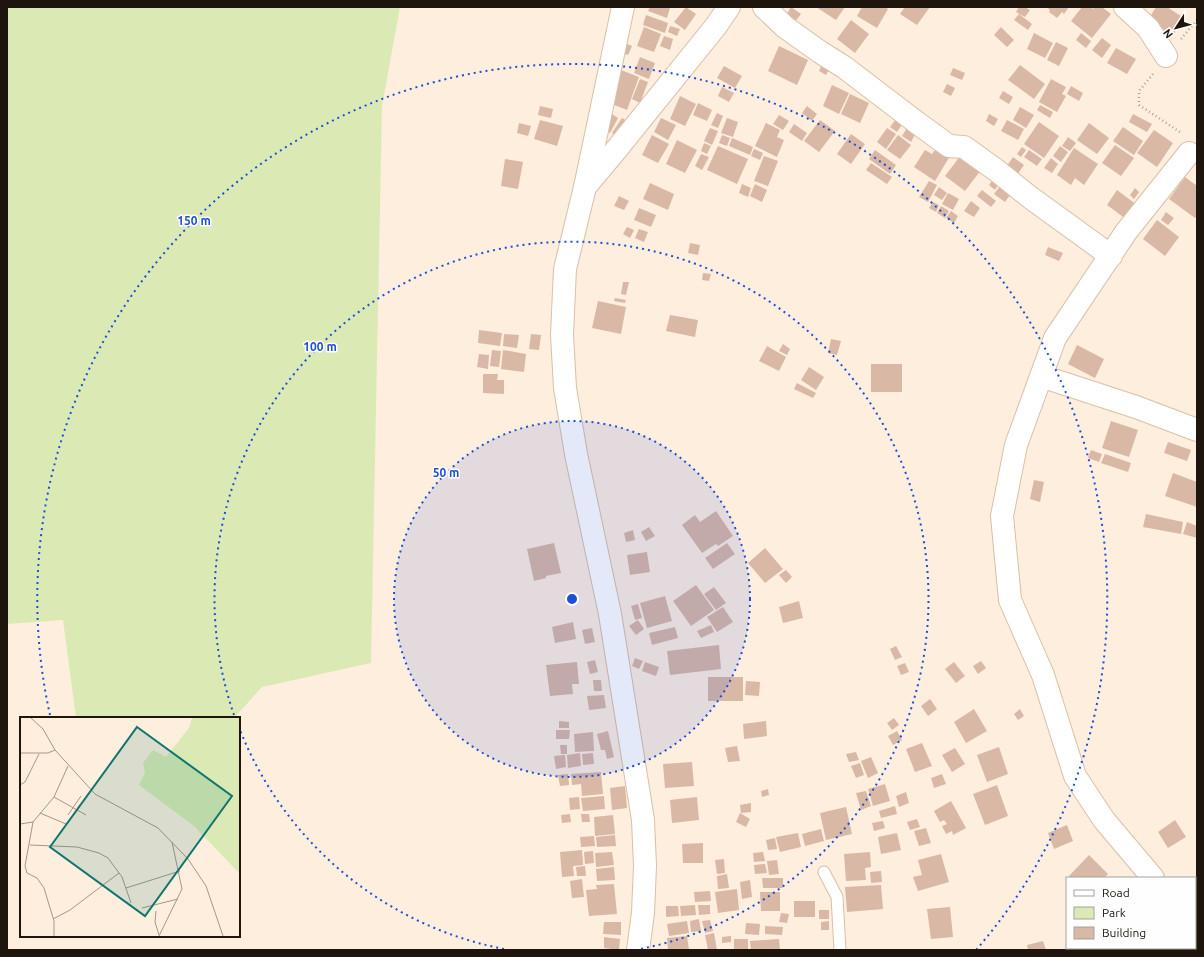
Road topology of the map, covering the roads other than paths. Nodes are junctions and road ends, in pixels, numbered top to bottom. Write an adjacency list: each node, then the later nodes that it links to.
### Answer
1 (623, 7): 7 (street)
2 (729, 7): 7 (street)
3 (764, 7): 8 (street)
4 (1125, 7): 5 (street)
5 (1166, 56)
6 (1189, 153): 8 (street)
7 (585, 187): 13 (street)
8 (1111, 256): 9 (street)
9 (1041, 376): 10 (street); 12 (street)
10 (1197, 430)
11 (824, 872): 14 (lane)
12 (1152, 877)
13 (638, 950)
14 (840, 950)

